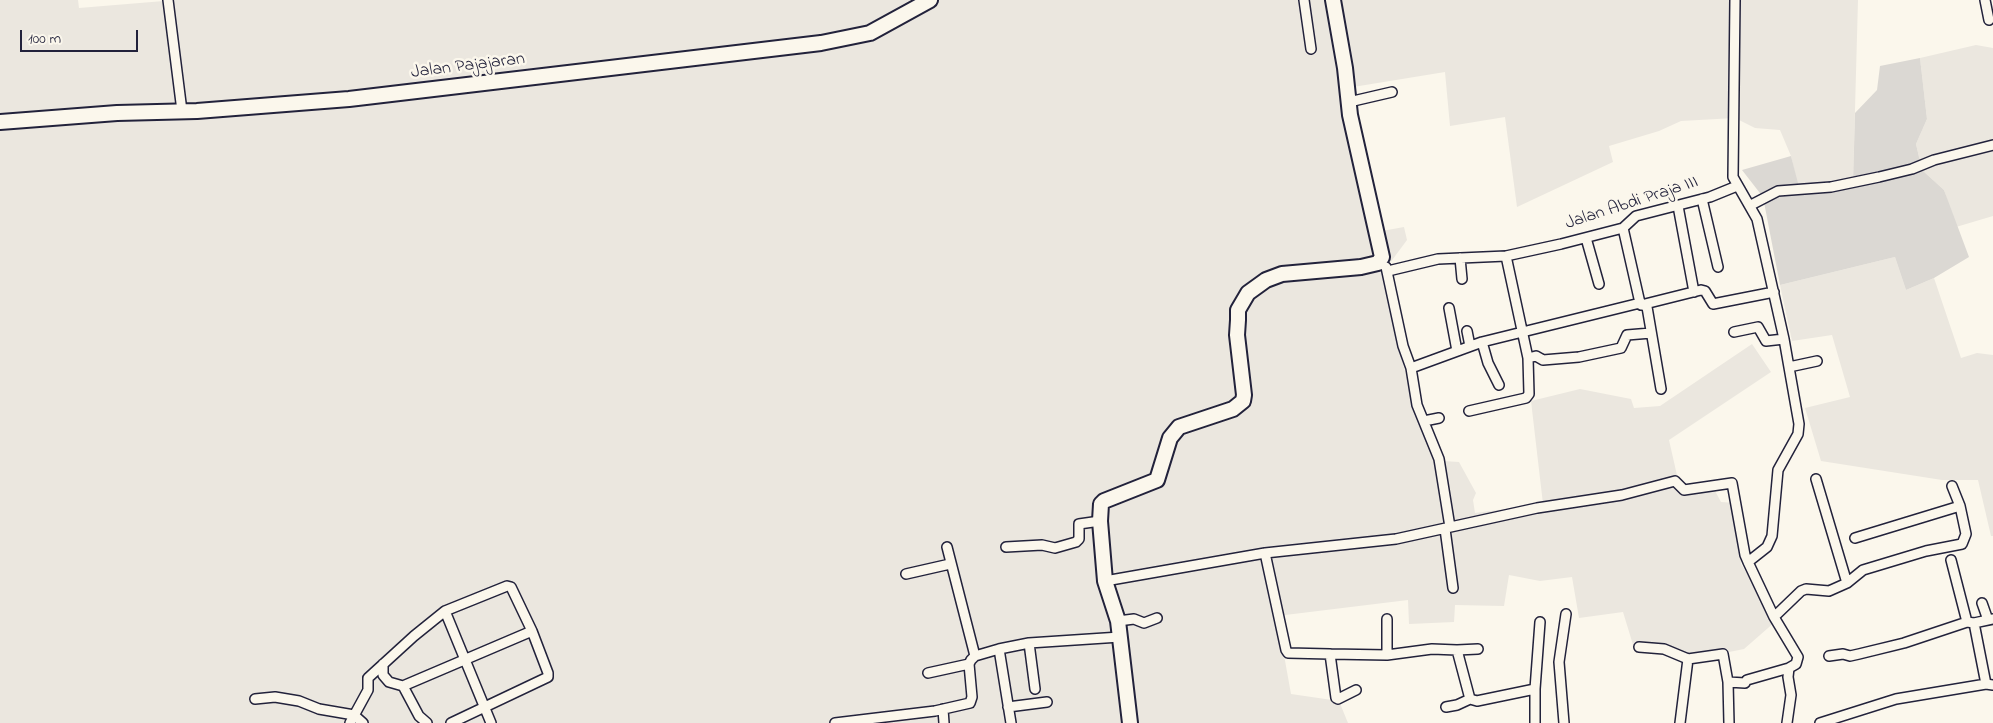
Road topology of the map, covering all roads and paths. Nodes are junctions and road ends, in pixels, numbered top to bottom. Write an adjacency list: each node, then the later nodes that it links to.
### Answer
1 (168, 0): 11 (street)
2 (930, 0): 11 (main road, Jalan Pajajaran)
3 (1304, 0): 8 (street)
4 (1333, 0): 10 (main road)
5 (1735, 0): 14 (street)
6 (1985, 0): 7 (street)
7 (1989, 20)
8 (1311, 48)
9 (1392, 92): 10 (street)
10 (1349, 102): 22 (main road)
11 (182, 111): 12 (main road, Jalan Pajajaran)
12 (0, 122)
13 (1993, 145): 16 (street)
14 (1738, 186): 15 (street, Jalan Abdi Praja III); 16 (street)
15 (1702, 199): 17 (street, Jalan Abdi Praja III); 23 (street)
16 (1751, 205): 27 (street)
17 (1678, 206): 18 (street, Jalan Abdi Praja III); 26 (street)
18 (1623, 228): 19 (street, Jalan Abdi Praja III); 28 (street)
19 (1586, 238): 20 (street, Jalan Abdi Praja III); 25 (street)
20 (1506, 256): 21 (street, Jalan Abdi Praja III); 30 (street)
21 (1460, 258): 22 (street, Jalan Abdi Praja III); 24 (street)
22 (1385, 266): 40 (street); 50 (main road)
23 (1718, 267)
24 (1462, 279)
25 (1599, 284)
26 (1694, 292): 27 (street); 28 (street)
27 (1774, 292): 34 (street)
28 (1640, 304): 30 (street); 32 (street)
29 (1449, 308): 37 (street)
30 (1523, 330): 35 (street); 38 (street)
31 (1468, 331): 36 (street)
32 (1651, 332): 38 (street); 43 (street)
33 (1734, 332): 34 (street)
34 (1784, 339): 41 (street)
35 (1482, 342): 36 (street); 42 (street)
36 (1470, 346): 37 (street)
37 (1457, 351): 40 (street)
38 (1528, 358): 44 (street)
39 (1817, 361): 41 (street)
40 (1411, 368): 46 (street)
41 (1789, 368): 57 (street)
42 (1500, 385)
43 (1661, 389)
44 (1469, 410)
45 (1439, 418): 46 (street)
46 (1424, 422): 51 (street)
47 (1816, 479): 61 (street)
48 (1952, 486): 49 (street)
49 (1960, 506): 52 (street); 61 (street)
50 (1100, 521): 54 (street); 60 (main road)
51 (1448, 528): 55 (street); 57 (street); 62 (street)
52 (1855, 538)
53 (946, 547): 58 (street)
54 (1006, 548)
55 (1264, 553): 60 (street); 80 (street)
56 (1951, 560): 72 (street)
57 (1748, 562): 66 (street)
58 (950, 564): 59 (street); 84 (street)
59 (906, 574)
60 (1105, 581): 70 (main road)
61 (1847, 583): 66 (street)
62 (1453, 588)
63 (1982, 603): 69 (street)
64 (445, 611): 73 (street); 83 (street); 86 (street)
65 (1566, 614): 114 (street)
66 (1774, 617): 87 (street)
67 (1157, 618): 70 (street)
68 (1387, 619): 81 (street)
69 (1990, 619): 72 (street)
70 (1118, 621): 74 (main road)
71 (1540, 622): 93 (street)
72 (1971, 623): 82 (street); 90 (street)
73 (532, 631): 83 (street); 98 (street)
74 (1120, 637): 75 (street); 112 (main road)
75 (1029, 643): 77 (street); 92 (street)
76 (1639, 647): 85 (street)
77 (999, 649): 84 (street); 99 (street)
78 (1478, 649): 79 (street)
79 (1457, 650): 81 (street); 96 (street)
80 (1330, 654): 81 (street); 94 (street)
81 (1387, 655)
82 (1829, 656)
83 (466, 660): 91 (street); 98 (street)
84 (972, 660): 88 (street); 101 (street)
85 (1688, 660): 89 (street); 115 (street)
86 (383, 664): 91 (street); 102 (street)
87 (1789, 668): 89 (street); 104 (street)
88 (928, 673)
89 (1728, 682): 116 (street)
90 (1990, 684): 117 (street)
91 (403, 686): 106 (street)
92 (1034, 689)
93 (1535, 689): 96 (street); 113 (street)
94 (1356, 690)
95 (255, 699): 102 (street)
96 (1470, 699): 100 (street)
97 (1047, 702): 99 (street)
98 (484, 707): 107 (street); 108 (street)
99 (1008, 707): 111 (street)
100 (1446, 707)
101 (943, 709): 103 (street); 110 (street)
102 (352, 719): 105 (street)
103 (906, 719): 109 (street)
104 (1785, 722)
105 (363, 723)
106 (427, 723)
107 (451, 723)
108 (491, 723)
109 (835, 723)
110 (944, 723)
111 (1011, 723)
112 (1130, 723)
113 (1535, 723)
114 (1564, 723)
115 (1680, 723)
116 (1729, 723)
117 (1820, 723)

